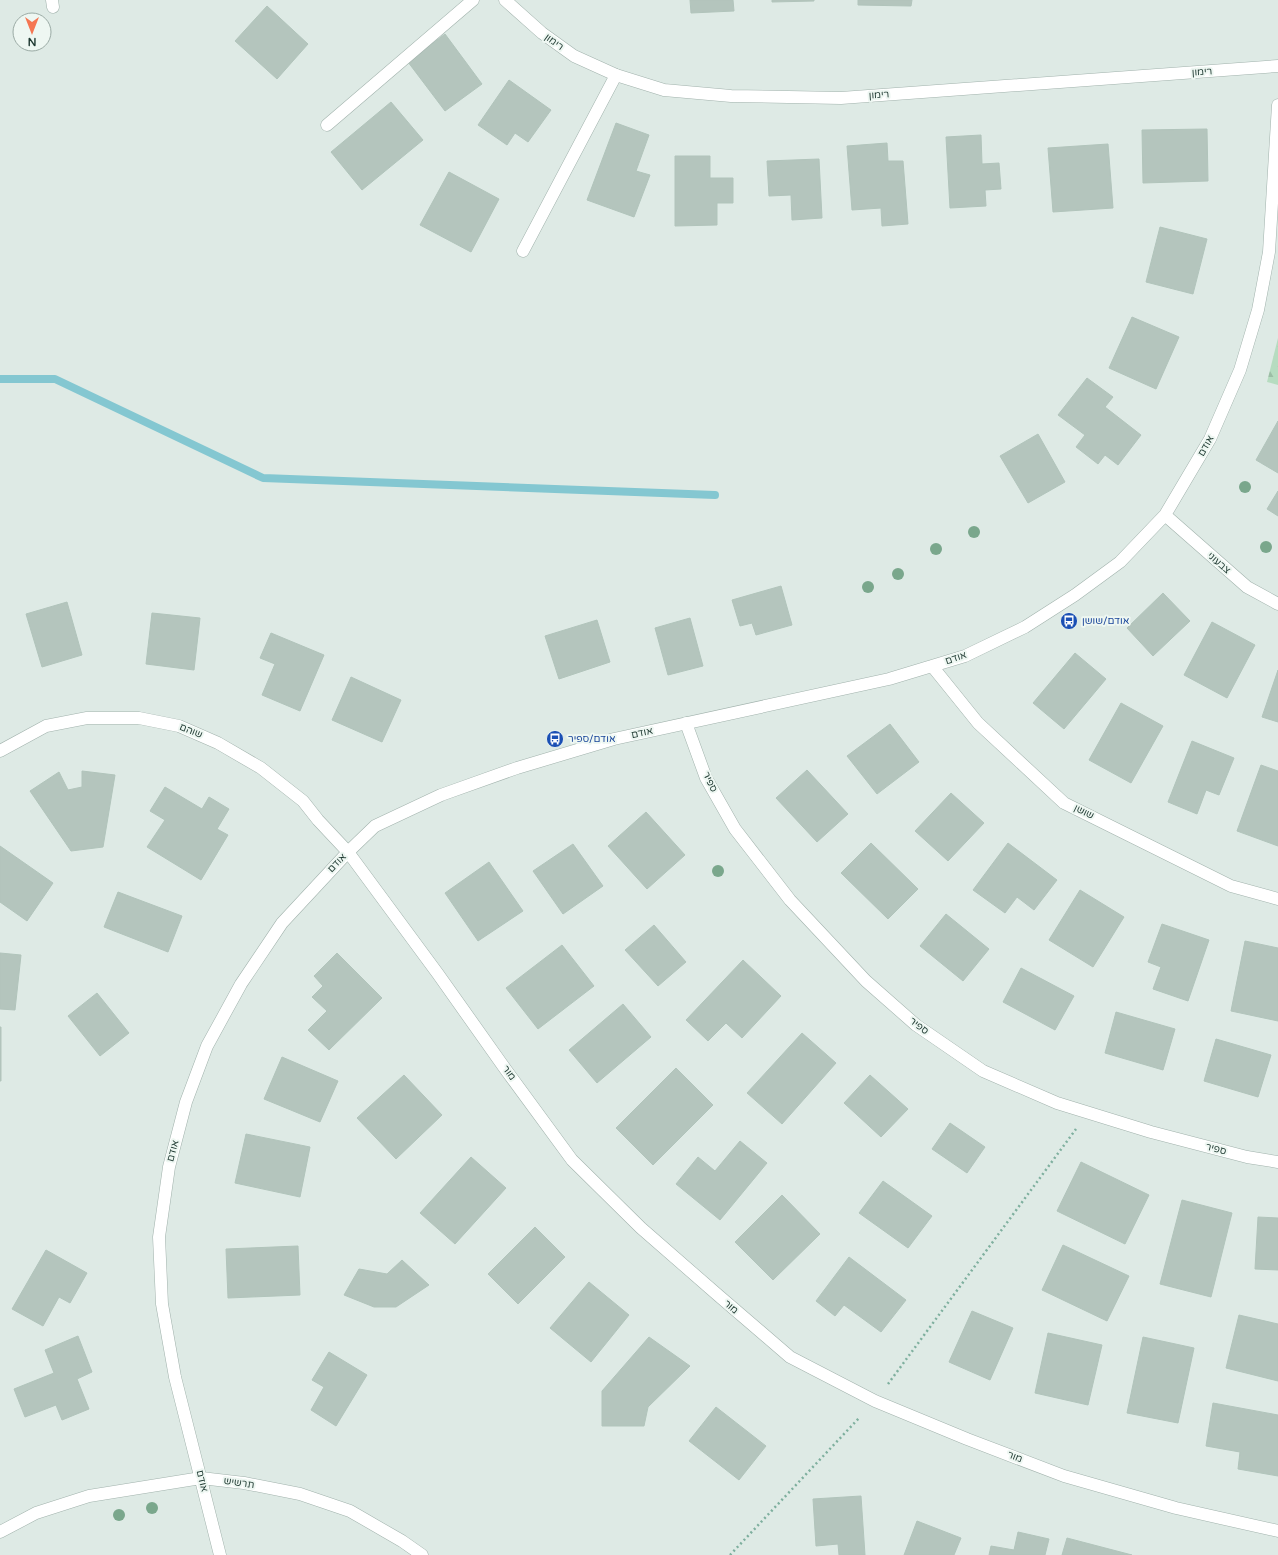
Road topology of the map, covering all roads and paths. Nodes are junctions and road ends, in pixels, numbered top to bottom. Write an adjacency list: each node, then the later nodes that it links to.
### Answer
1 (474, 0): 6 (street)
2 (505, 0): 4 (street, רימון)
3 (1278, 66): 4 (street, רימון)
4 (616, 75): 7 (street)
5 (1278, 105): 8 (street, אודם)
6 (326, 125)
7 (523, 251)
8 (1165, 515): 9 (street, צבעוני); 10 (street, אודם)
9 (1278, 604)
10 (932, 666): 11 (street, אודם); 14 (street, שושן)
11 (686, 724): 13 (street, אודם); 15 (street, ספיר)
12 (0, 751): 13 (street, שוהם)
13 (348, 852): 17 (street, מור); 18 (street, אודם)
14 (1278, 899)
15 (1088, 1113): 16 (street, ספיר); 17 (path)
16 (1278, 1162)
17 (875, 1401): 19 (street, מור); 23 (path)
18 (201, 1478): 20 (street, תרשיש); 21 (street, אודם); 22 (street, תרשיש)
19 (1278, 1531)
20 (0, 1532)
21 (220, 1555)
22 (422, 1555)
23 (730, 1555)

